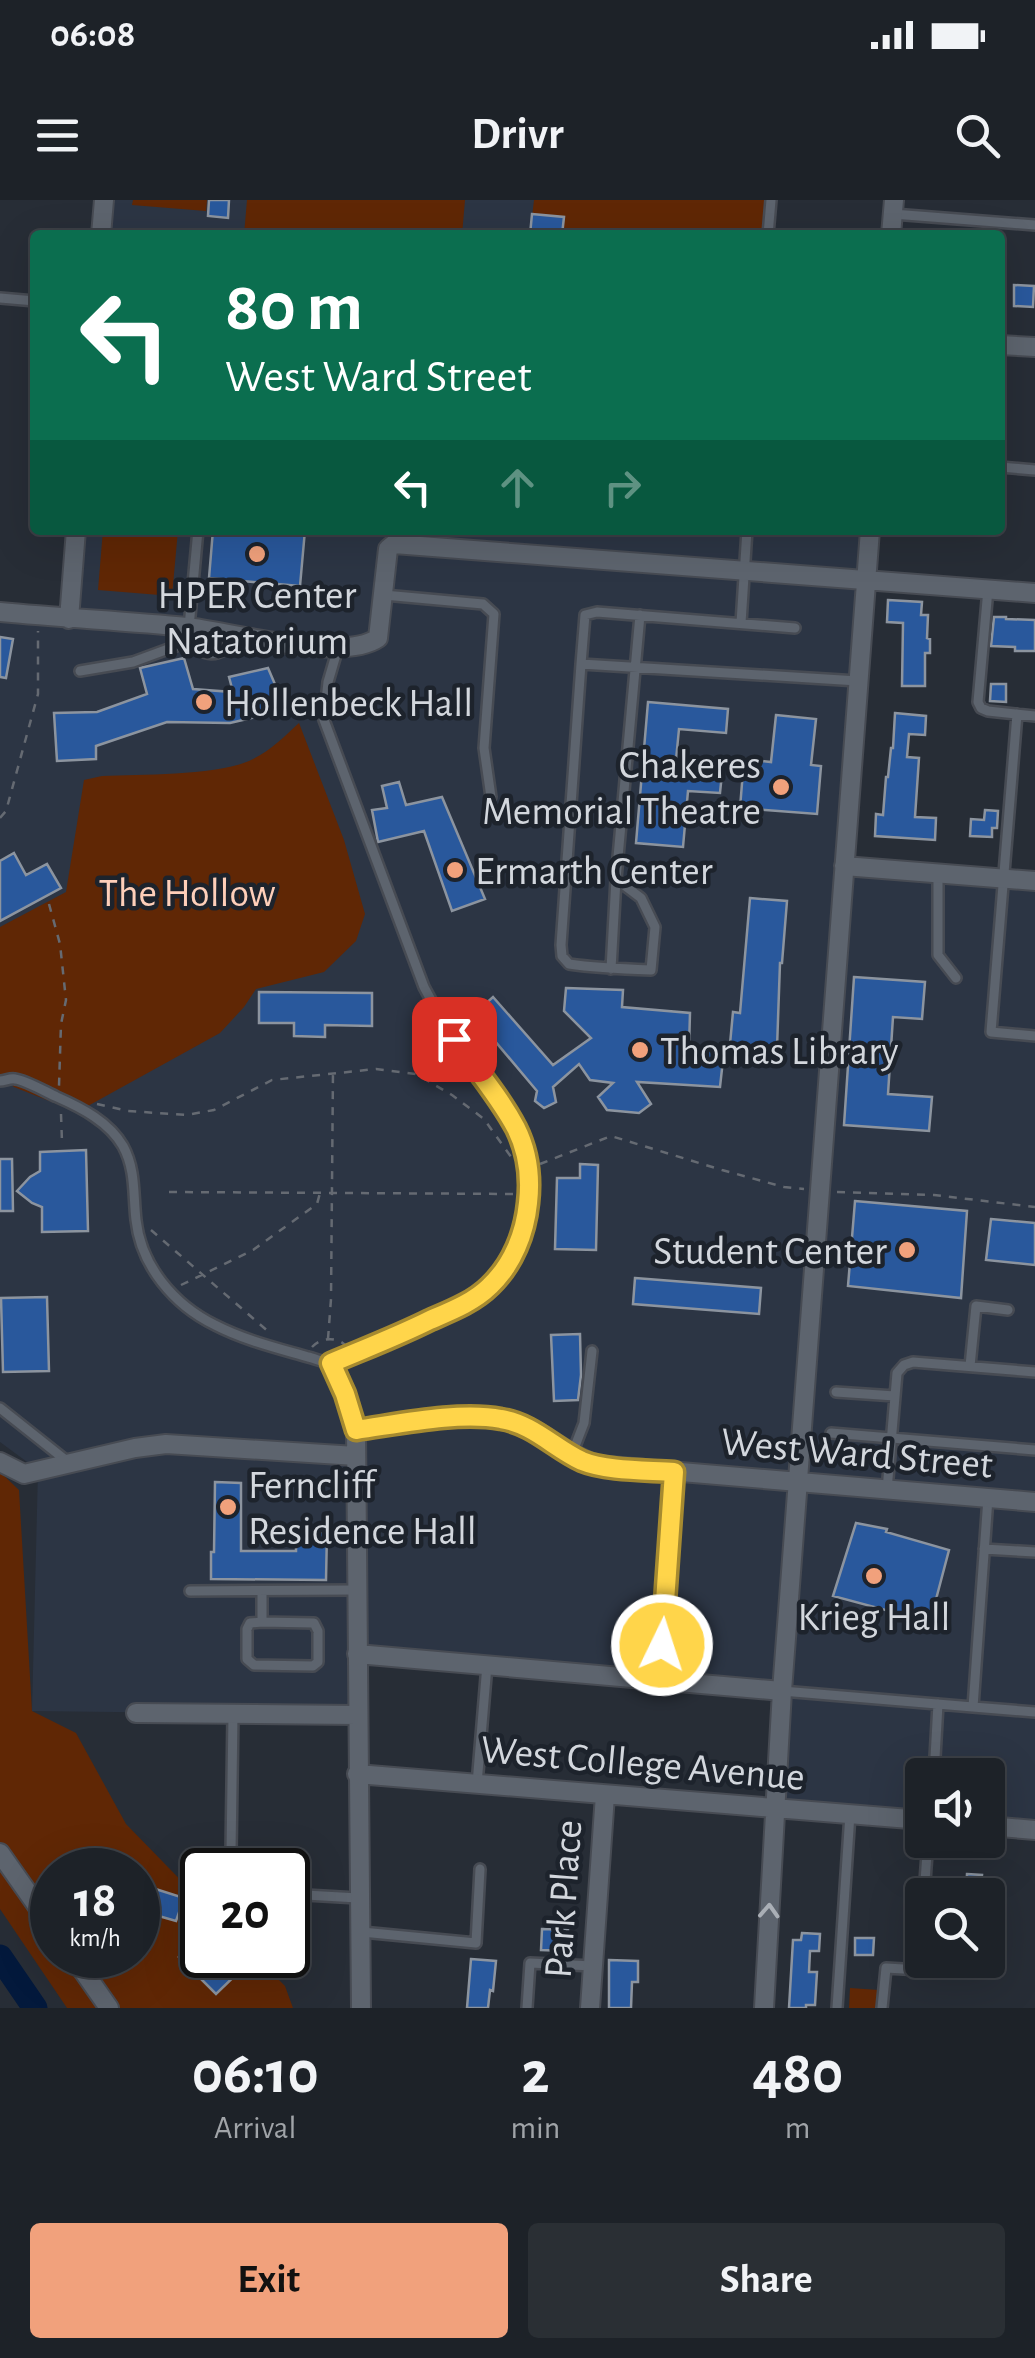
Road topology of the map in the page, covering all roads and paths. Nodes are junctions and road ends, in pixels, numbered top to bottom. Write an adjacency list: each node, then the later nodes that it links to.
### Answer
1 (104, 200): 5 (street)
2 (771, 200): 6 (lane)
3 (893, 207): 4 (lane)
4 (1035, 225)
5 (101, 230)
6 (768, 230)
7 (0, 298): 8 (lane)
8 (30, 300)
9 (1005, 345): 10 (street)
10 (1035, 348)
11 (1005, 467): 12 (lane)
12 (1035, 470)
13 (76, 535): 25 (street)
14 (197, 535): 28 (lane)
15 (748, 535): 17 (lane)
16 (870, 535): 18 (street)
17 (744, 570): 18 (street); 21 (street); 26 (lane)
18 (866, 579): 19 (street); 33 (street)
19 (988, 589): 20 (street); 34 (lane)
20 (1035, 593)
21 (384, 595): 29 (street); 36 (lane)
22 (0, 612): 24 (street)
23 (640, 615): 26 (lane); 30 (lane); 31 (lane)
24 (38, 616): 25 (street); 37 (path)
25 (69, 619): 28 (street)
26 (741, 623): 27 (lane)
27 (796, 628)
28 (186, 633): 29 (street); 32 (lane)
29 (338, 648): 52 (lane)
30 (581, 664): 31 (lane); 44 (lane)
31 (635, 668): 33 (lane); 41 (lane)
32 (80, 671)
33 (858, 681): 38 (street)
34 (1017, 714): 35 (lane); 40 (lane)
35 (1035, 716)
36 (491, 797)
37 (0, 818)
38 (844, 866): 39 (street); 53 (street)
39 (938, 873): 40 (street); 45 (lane)
40 (1002, 878): 42 (street); 46 (lane)
41 (616, 879): 44 (lane); 44 (lane)
42 (1035, 880)
43 (50, 904): 49 (path)
44 (612, 969)
45 (956, 978)
46 (1035, 1036)
47 (333, 1072): 50 (path); 52 (path); 56 (path)
48 (0, 1082): 49 (lane)
49 (61, 1099): 51 (path); 59 (lane)
50 (91, 1103)
51 (62, 1142)
52 (524, 1170): 53 (path); 57 (lane)
53 (820, 1191): 58 (path); 83 (street)
54 (168, 1192): 55 (path)
55 (320, 1192): 56 (path); 60 (path)
56 (332, 1192): 57 (path); 63 (path)
57 (529, 1194): 66 (lane)
58 (1035, 1207)
59 (136, 1216): 60 (path); 61 (lane)
60 (200, 1275): 61 (path); 64 (path)
61 (169, 1291): 64 (lane)
62 (1008, 1310): 69 (lane)
63 (328, 1339): 66 (path); 67 (path)
64 (281, 1350): 67 (lane)
65 (592, 1352): 78 (lane)
66 (354, 1354): 68 (lane)
67 (305, 1356): 68 (lane)
68 (331, 1363): 74 (lane)
69 (970, 1366): 70 (lane); 72 (lane)
70 (1035, 1372)
71 (836, 1392): 72 (lane)
72 (895, 1396): 76 (lane)
73 (0, 1408): 81 (lane)
74 (356, 1430): 78 (street, West Ward Street); 79 (street)
75 (830, 1433): 76 (lane)
76 (891, 1439): 77 (lane); 84 (lane)
77 (1035, 1450)
78 (572, 1454): 82 (street, West Ward Street)
79 (356, 1456): 81 (street); 90 (street)
80 (0, 1462): 81 (street)
81 (70, 1464)
82 (674, 1472): 83 (street, West Ward Street); 95 (lane)
83 (799, 1482): 84 (street, West Ward Street); 96 (street)
84 (887, 1490): 85 (street, West Ward Street)
85 (988, 1498): 86 (street, West Ward Street); 87 (lane)
86 (1035, 1502)
87 (984, 1548): 88 (lane); 98 (lane)
88 (1035, 1552)
89 (262, 1590): 90 (lane); 91 (lane); 92 (lane)
90 (357, 1590): 93 (street)
91 (190, 1591)
92 (262, 1622): 92 (lane)
93 (357, 1654): 94 (street); 102 (street)
94 (487, 1665): 95 (street); 105 (lane)
95 (660, 1679): 96 (street)
96 (782, 1691): 97 (lane); 107 (street)
97 (938, 1704): 98 (lane); 103 (lane)
98 (973, 1707): 99 (lane)
99 (1035, 1712)
100 (136, 1713): 101 (street)
101 (234, 1714): 102 (street); 112 (lane)
102 (357, 1716): 104 (street)
103 (935, 1758)
104 (357, 1774): 105 (street, West College Avenue); 117 (street)
105 (476, 1784): 106 (street, West College Avenue)
106 (605, 1795): 107 (street, West College Avenue); 119 (street, Park Place)
107 (775, 1808): 108 (street, West College Avenue); 126 (street, one-way to 107)
108 (850, 1814): 109 (street, West College Avenue); 127 (lane)
109 (905, 1819)
110 (1005, 1827): 111 (street)
111 (1035, 1830)
112 (230, 1848)
113 (0, 1853): 115 (street)
114 (480, 1869): 118 (lane)
115 (30, 1895)
116 (310, 1895): 117 (lane)
117 (358, 1898): 118 (street)
118 (359, 1932): 123 (street)
119 (593, 1966): 124 (lane); 125 (street, Park Place)
120 (905, 1969): 128 (lane)
121 (88, 1978): 122 (street)
122 (110, 2008)
123 (361, 2008)
124 (527, 2008)
125 (590, 2008)
126 (764, 2008)
127 (837, 2008)
128 (882, 2008)

